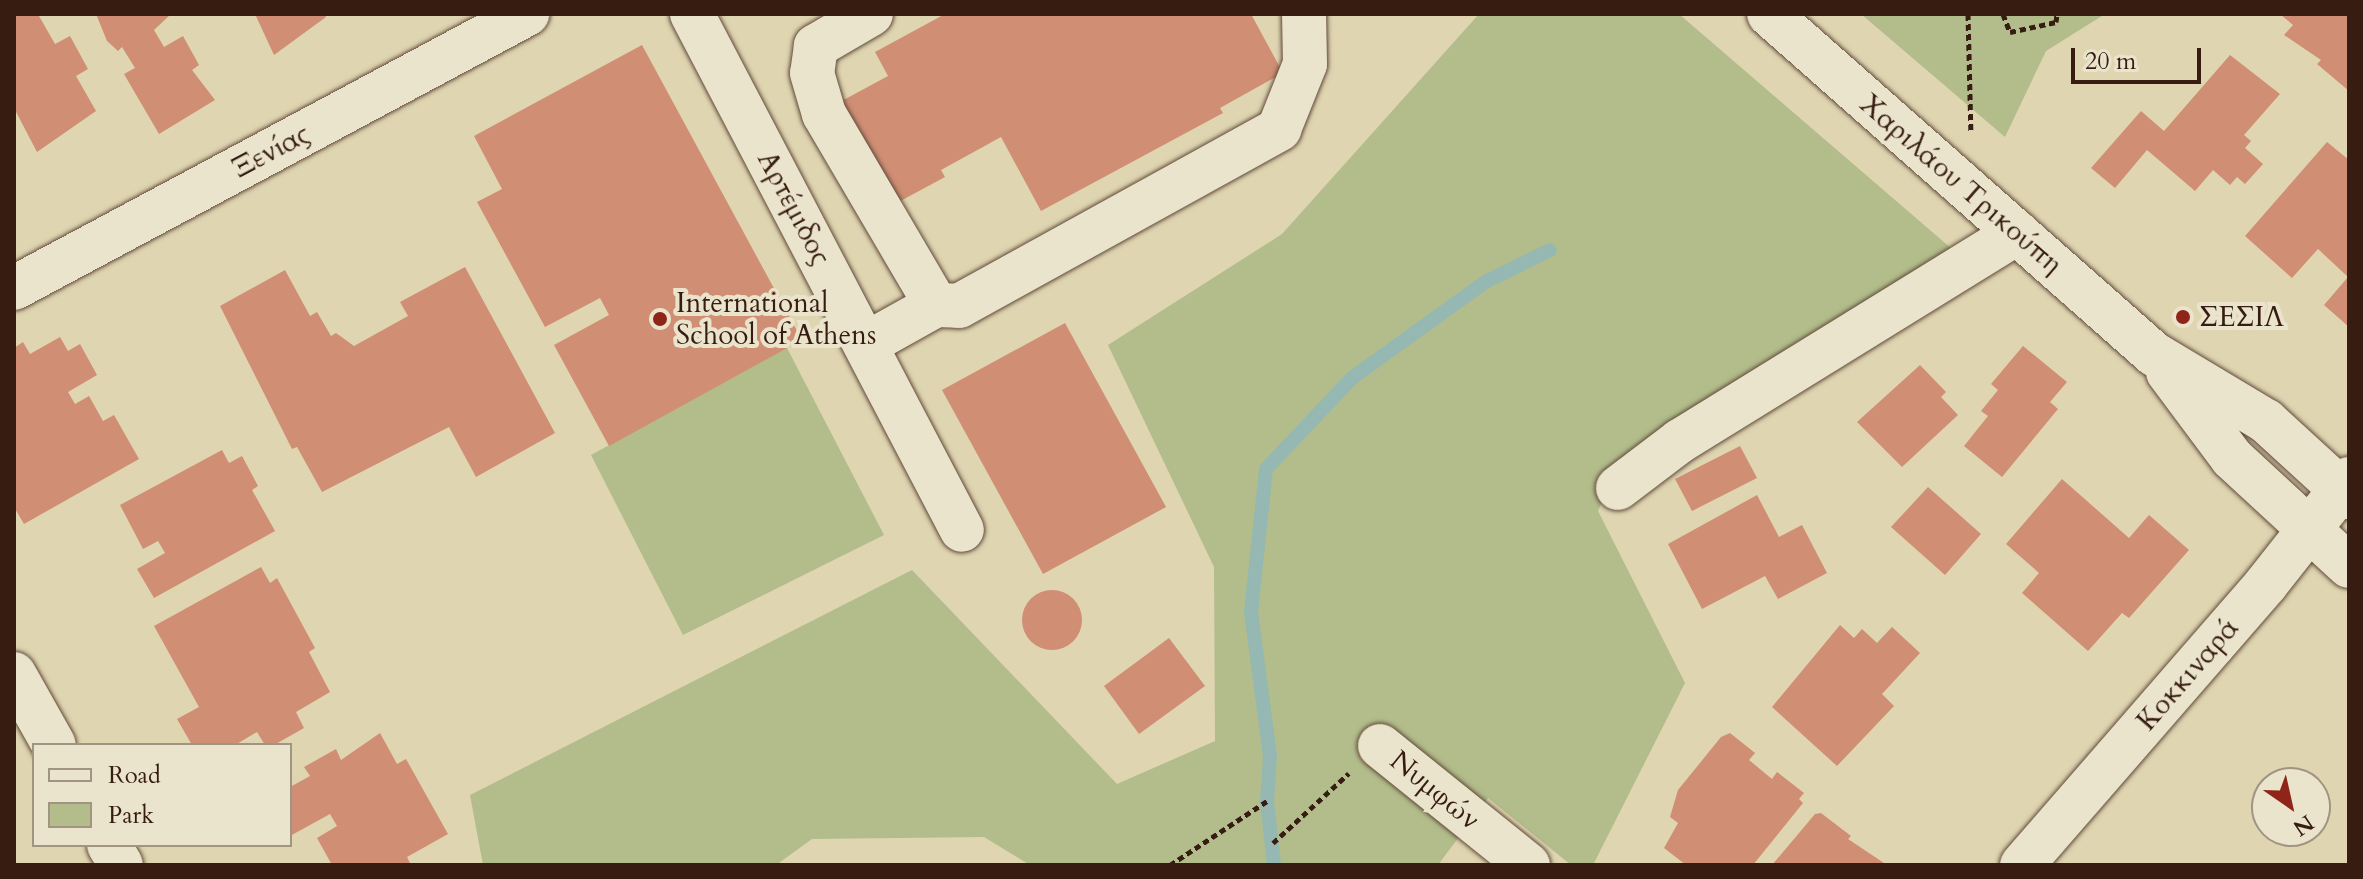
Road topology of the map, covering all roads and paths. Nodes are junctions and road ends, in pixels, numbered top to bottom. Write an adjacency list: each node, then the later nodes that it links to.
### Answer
1 (527, 14): 11 (street, Ξενίας)
2 (692, 14): 13 (street, Αρτέμιδος)
3 (871, 14): 12 (street)
4 (1304, 14): 12 (street)
5 (1968, 14): 9 (path)
6 (2003, 14): 7 (path)
7 (2057, 14)
8 (1782, 25): 9 (street, Χαριλάου Τρικούπη)
9 (1973, 194): 10 (street, Χαριλάου Τρικούπη)
10 (2017, 233): 14 (street, Χαριλάου Τρικούπη); 15 (street)
11 (14, 288)
12 (936, 305): 13 (street)
13 (866, 344): 17 (street, Αρτέμιδος)
14 (2154, 354): 16 (street, Χαριλάου Τρικούπη); 18 (street, Χαριλάου Τρικούπη)
15 (1618, 488)
16 (2346, 489): 18 (street, Κοκκιναρά)
17 (962, 530)
18 (2309, 530): 19 (street, Χαριλάου Τρικούπη); 31 (street, Κοκκιναρά)
19 (2349, 566)
20 (14, 674): 21 (street)
21 (53, 743)
22 (1380, 746): 24 (path); 30 (street, Νυμφών)
23 (1267, 801): 29 (path)
24 (1273, 843)
25 (110, 847): 26 (street)
26 (121, 865)
27 (986, 865): 28 (path)
28 (1084, 865)
29 (1170, 865)
30 (1528, 865)
31 (2022, 865)

